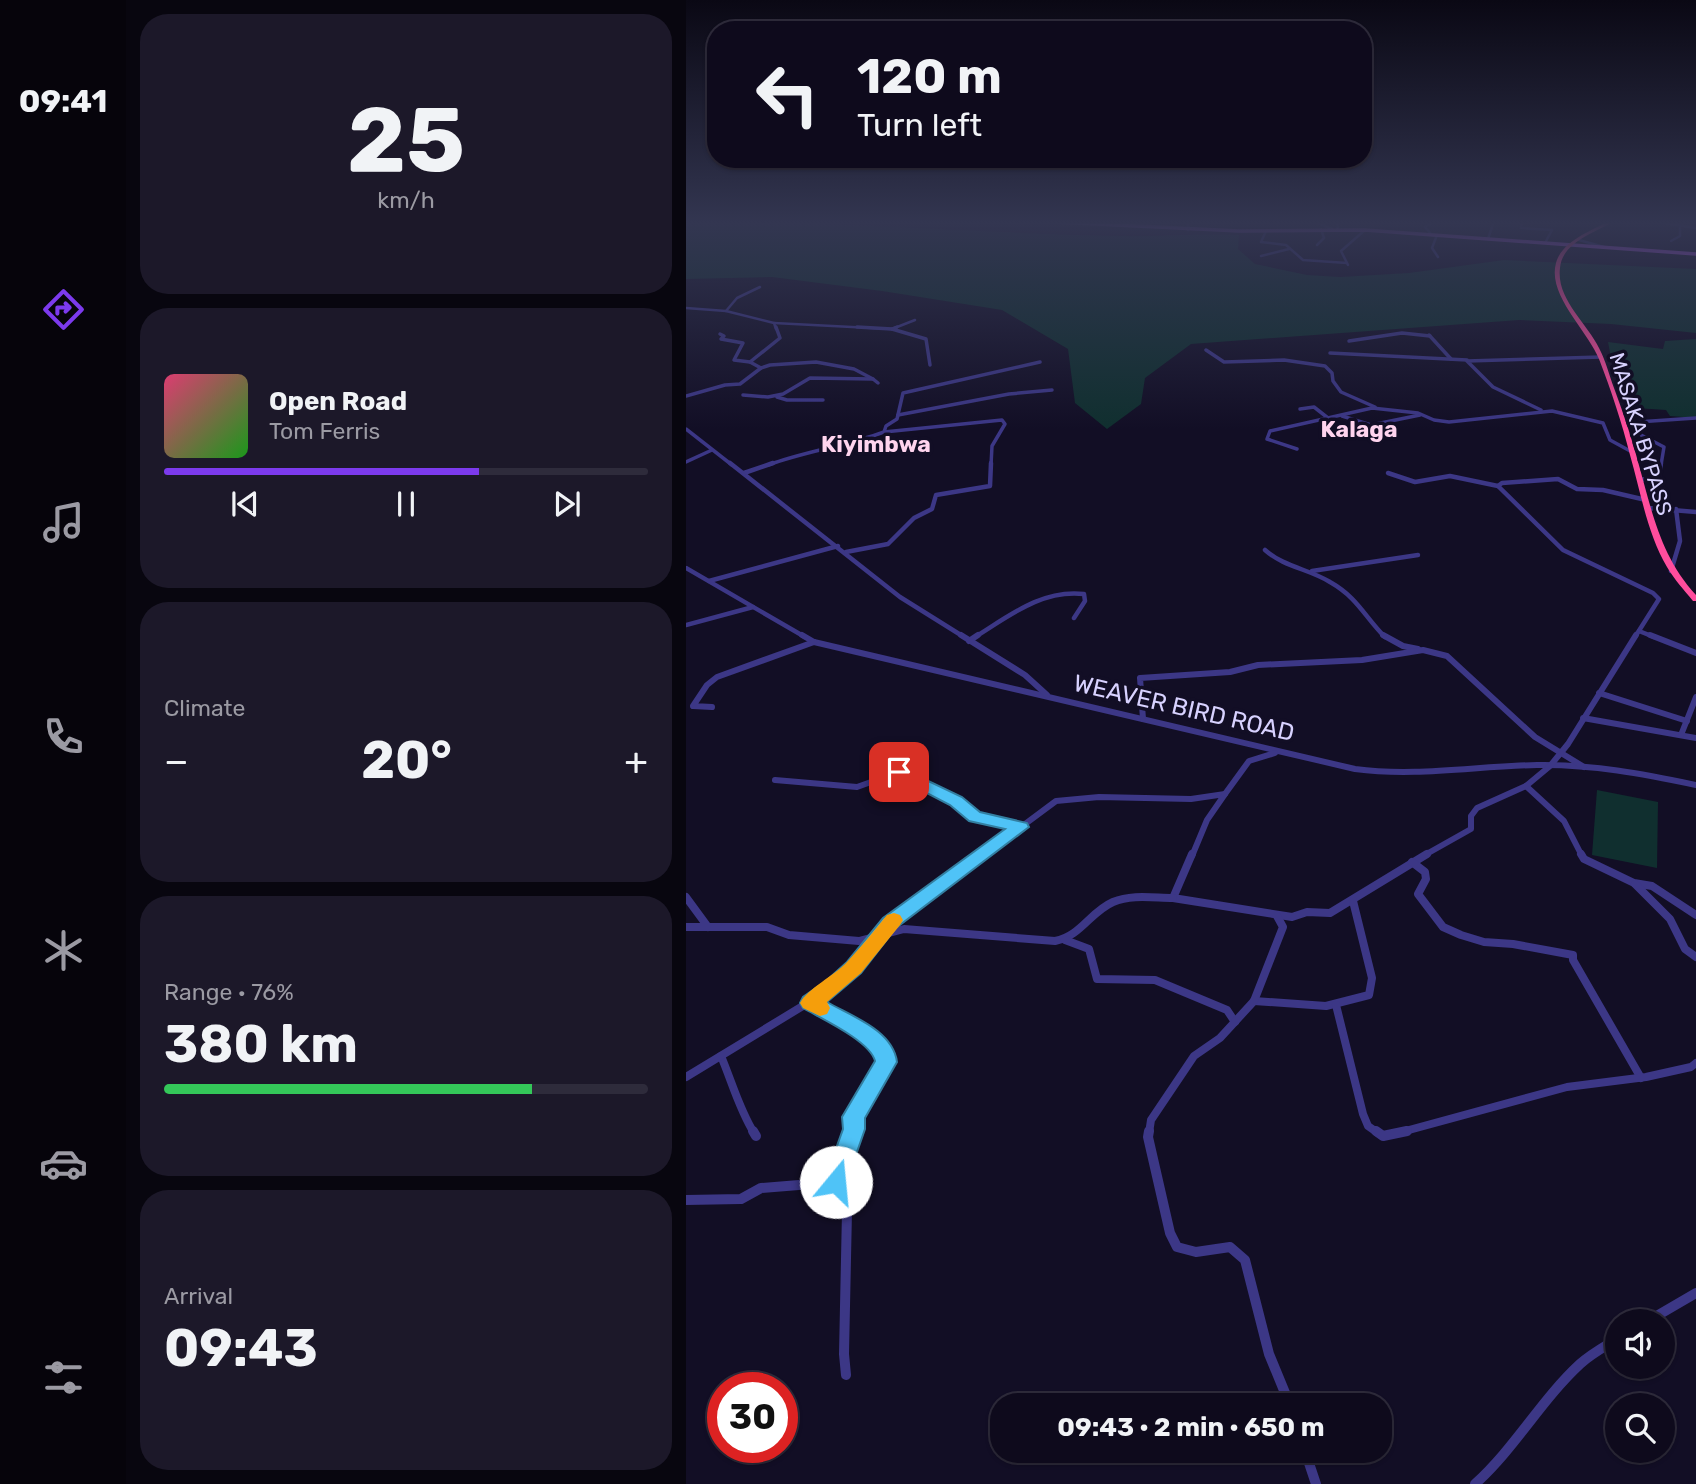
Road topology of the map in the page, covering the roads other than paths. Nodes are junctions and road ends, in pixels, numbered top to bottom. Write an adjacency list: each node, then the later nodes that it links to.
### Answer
1 (753, 290): 4 (street)
2 (1562, 290): 14 (highway, MASAKA BYPASS)
3 (686, 308): 4 (street)
4 (726, 310): 6 (street)
5 (915, 320): 7 (street)
6 (774, 323): 7 (street); 17 (street)
7 (892, 329): 19 (street)
8 (1425, 331): 10 (street)
9 (720, 334): 17 (street)
10 (1430, 336): 11 (street); 15 (street)
11 (1349, 341)
12 (1206, 350): 28 (street)
13 (1330, 353): 15 (street)
14 (1601, 357): 16 (street); 40 (highway, MASAKA BYPASS)
15 (1451, 359): 16 (street)
16 (1467, 360): 30 (street)
17 (750, 362): 20 (street)
18 (1040, 362): 32 (street)
19 (930, 365)
20 (761, 368): 21 (street); 25 (street)
21 (873, 379): 22 (street); 26 (street)
22 (878, 383)
23 (1052, 390): 32 (street)
24 (743, 395): 26 (street)
25 (686, 397)
26 (768, 397): 27 (street)
27 (823, 400)
28 (1377, 408): 31 (street); 33 (street)
29 (1300, 409): 34 (street)
30 (1543, 412): 31 (street); 40 (street)
31 (1423, 414): 33 (street)
32 (898, 415): 37 (street)
33 (1342, 416): 34 (street)
34 (1328, 418): 38 (street)
35 (1696, 418): 44 (street)
36 (686, 429): 39 (street)
37 (884, 432): 43 (street); 52 (street)
38 (1297, 449)
39 (712, 450): 41 (street); 43 (street)
40 (1632, 452): 44 (highway, MASAKA BYPASS)
41 (686, 462)
42 (1388, 472): 45 (street)
43 (744, 473): 50 (street)
44 (1640, 480): 46 (highway, MASAKA BYPASS)
45 (1497, 486): 46 (street); 62 (street)
46 (1646, 500): 47 (highway, MASAKA BYPASS)
47 (1648, 508): 48 (street); 55 (highway, MASAKA BYPASS)
48 (1676, 512): 49 (street); 55 (street)
49 (1696, 512)
50 (838, 546): 52 (street); 57 (street)
51 (1265, 550): 56 (street)
52 (846, 552): 63 (street)
53 (1418, 555): 56 (street)
54 (686, 568): 57 (street, WEAVER BIRD ROAD)
55 (1671, 571): 58 (highway, MASAKA BYPASS)
56 (1310, 572): 65 (street)
57 (709, 580): 59 (street, WEAVER BIRD ROAD)
58 (1696, 599)
59 (753, 607): 61 (street); 64 (street, WEAVER BIRD ROAD)
60 (1074, 618): 63 (street)
61 (686, 625)
62 (1639, 631): 66 (street); 67 (street)
63 (969, 641): 68 (street)
64 (814, 642): 68 (street, WEAVER BIRD ROAD); 70 (street)
65 (1423, 650): 72 (street); 76 (street)
66 (1696, 653)
67 (1599, 693): 71 (street); 73 (street)
68 (1049, 696): 72 (street, WEAVER BIRD ROAD)
69 (1696, 697): 73 (street)
70 (712, 707)
71 (1583, 718): 74 (street); 76 (street)
72 (1143, 719): 77 (street, WEAVER BIRD ROAD)
73 (1687, 721): 74 (street)
74 (1681, 736): 75 (street)
75 (1696, 738)
76 (1561, 751): 78 (street); 79 (street)
77 (1284, 752): 78 (street, WEAVER BIRD ROAD); 83 (street)
78 (1550, 766): 79 (street, WEAVER BIRD ROAD); 82 (street)
79 (1585, 767): 81 (street, WEAVER BIRD ROAD)
80 (775, 780): 84 (street)
81 (1696, 785)
82 (1527, 786): 85 (street); 86 (street)
83 (1225, 794): 84 (street); 88 (street)
84 (1021, 827): 96 (street)
85 (1412, 862): 89 (street); 108 (street)
86 (1634, 883): 90 (street); 98 (street)
87 (686, 897): 94 (street)
88 (1173, 898): 91 (street); 97 (street)
89 (1353, 901): 92 (street); 101 (street)
90 (1696, 915)
91 (1277, 916): 92 (street); 95 (street)
92 (1292, 917): 95 (street)
93 (686, 927): 94 (street)
94 (708, 927): 96 (street)
95 (1283, 927): 99 (street)
96 (877, 937): 97 (street); 100 (street)
97 (1065, 940): 102 (street)
98 (1696, 957)
99 (1254, 1001): 101 (street); 103 (street)
100 (811, 1003): 105 (street); 110 (street)
101 (1336, 1005): 108 (street)
102 (1227, 1010): 103 (street); 104 (street)
103 (1246, 1010): 104 (street)
104 (1235, 1022): 116 (street)
105 (721, 1056): 107 (street); 109 (street)
106 (1696, 1063): 108 (street)
107 (686, 1077)
108 (1641, 1078)
109 (756, 1136)
110 (836, 1182): 111 (street); 115 (street)
111 (686, 1200)
112 (1696, 1293): 113 (street)
113 (1669, 1309)
114 (1605, 1347): 119 (street)
115 (846, 1375)
116 (1285, 1393)
117 (1309, 1463): 118 (street)
118 (1316, 1484)
119 (1475, 1484)

